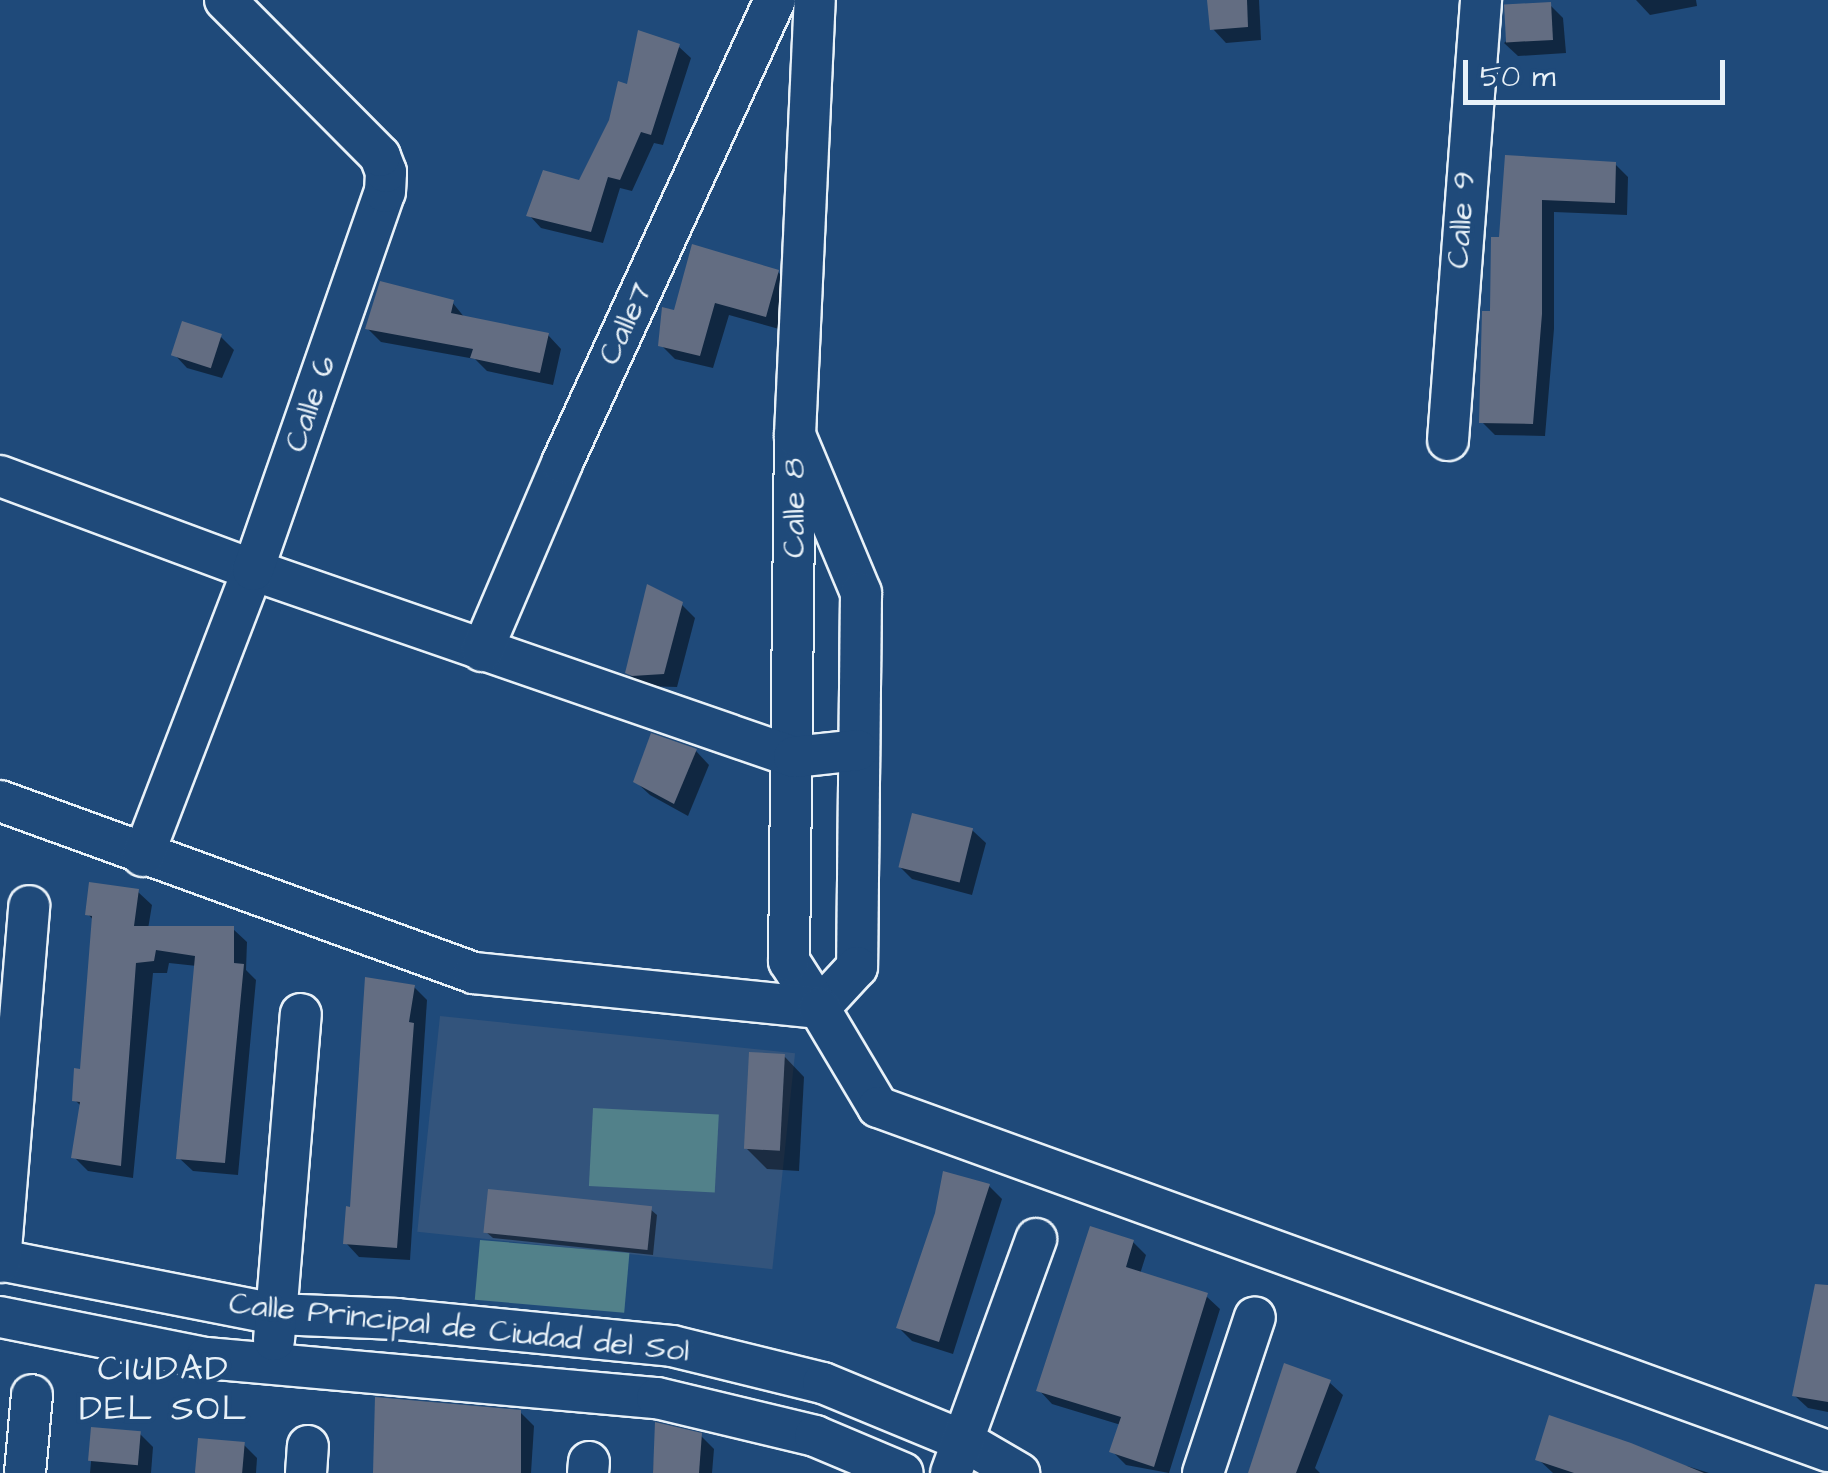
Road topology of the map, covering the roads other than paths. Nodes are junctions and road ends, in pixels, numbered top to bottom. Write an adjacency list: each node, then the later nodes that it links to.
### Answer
1 (224, 0): 8 (street, Calle 6)
2 (776, 0): 9 (street, Calle7)
3 (815, 0): 5 (street, Calle 8)
4 (1481, 0): 6 (street, Calle 9)
5 (795, 436): 10 (street); 11 (street, Calle 8)
6 (1448, 440)
7 (0, 476): 8 (street)
8 (253, 570): 9 (street); 13 (street, Calle 6)
9 (482, 651): 11 (street)
10 (858, 750): 11 (street); 15 (street)
11 (794, 757): 15 (street, Calle 8)
12 (0, 801): 13 (street)
13 (143, 856): 15 (street)
14 (29, 906): 18 (street)
15 (819, 1008): 26 (street, Calle 8)
16 (301, 1014): 19 (street)
17 (1036, 1239): 27 (street)
18 (0, 1261): 19 (street, Calle Principal de Ciudad del Sol)
19 (276, 1314): 22 (street); 23 (street, Calle Principal de Ciudad del Sol)
20 (0, 1317): 22 (street, Calle Principal de Ciudad del Sol)
21 (1255, 1317): 31 (street)
22 (273, 1364): 25 (street, Calle Principal de Ciudad del Sol)
23 (823, 1384): 25 (street); 27 (street, Calle Principal de Ciudad del Sol)
24 (32, 1395): 28 (street)
25 (815, 1436): 29 (street, Calle Principal de Ciudad del Sol)
26 (1828, 1451)
27 (958, 1457): 30 (street, Calle Principal de Ciudad del Sol)
28 (25, 1473)
29 (903, 1473)
30 (1019, 1473)
31 (1203, 1473)

